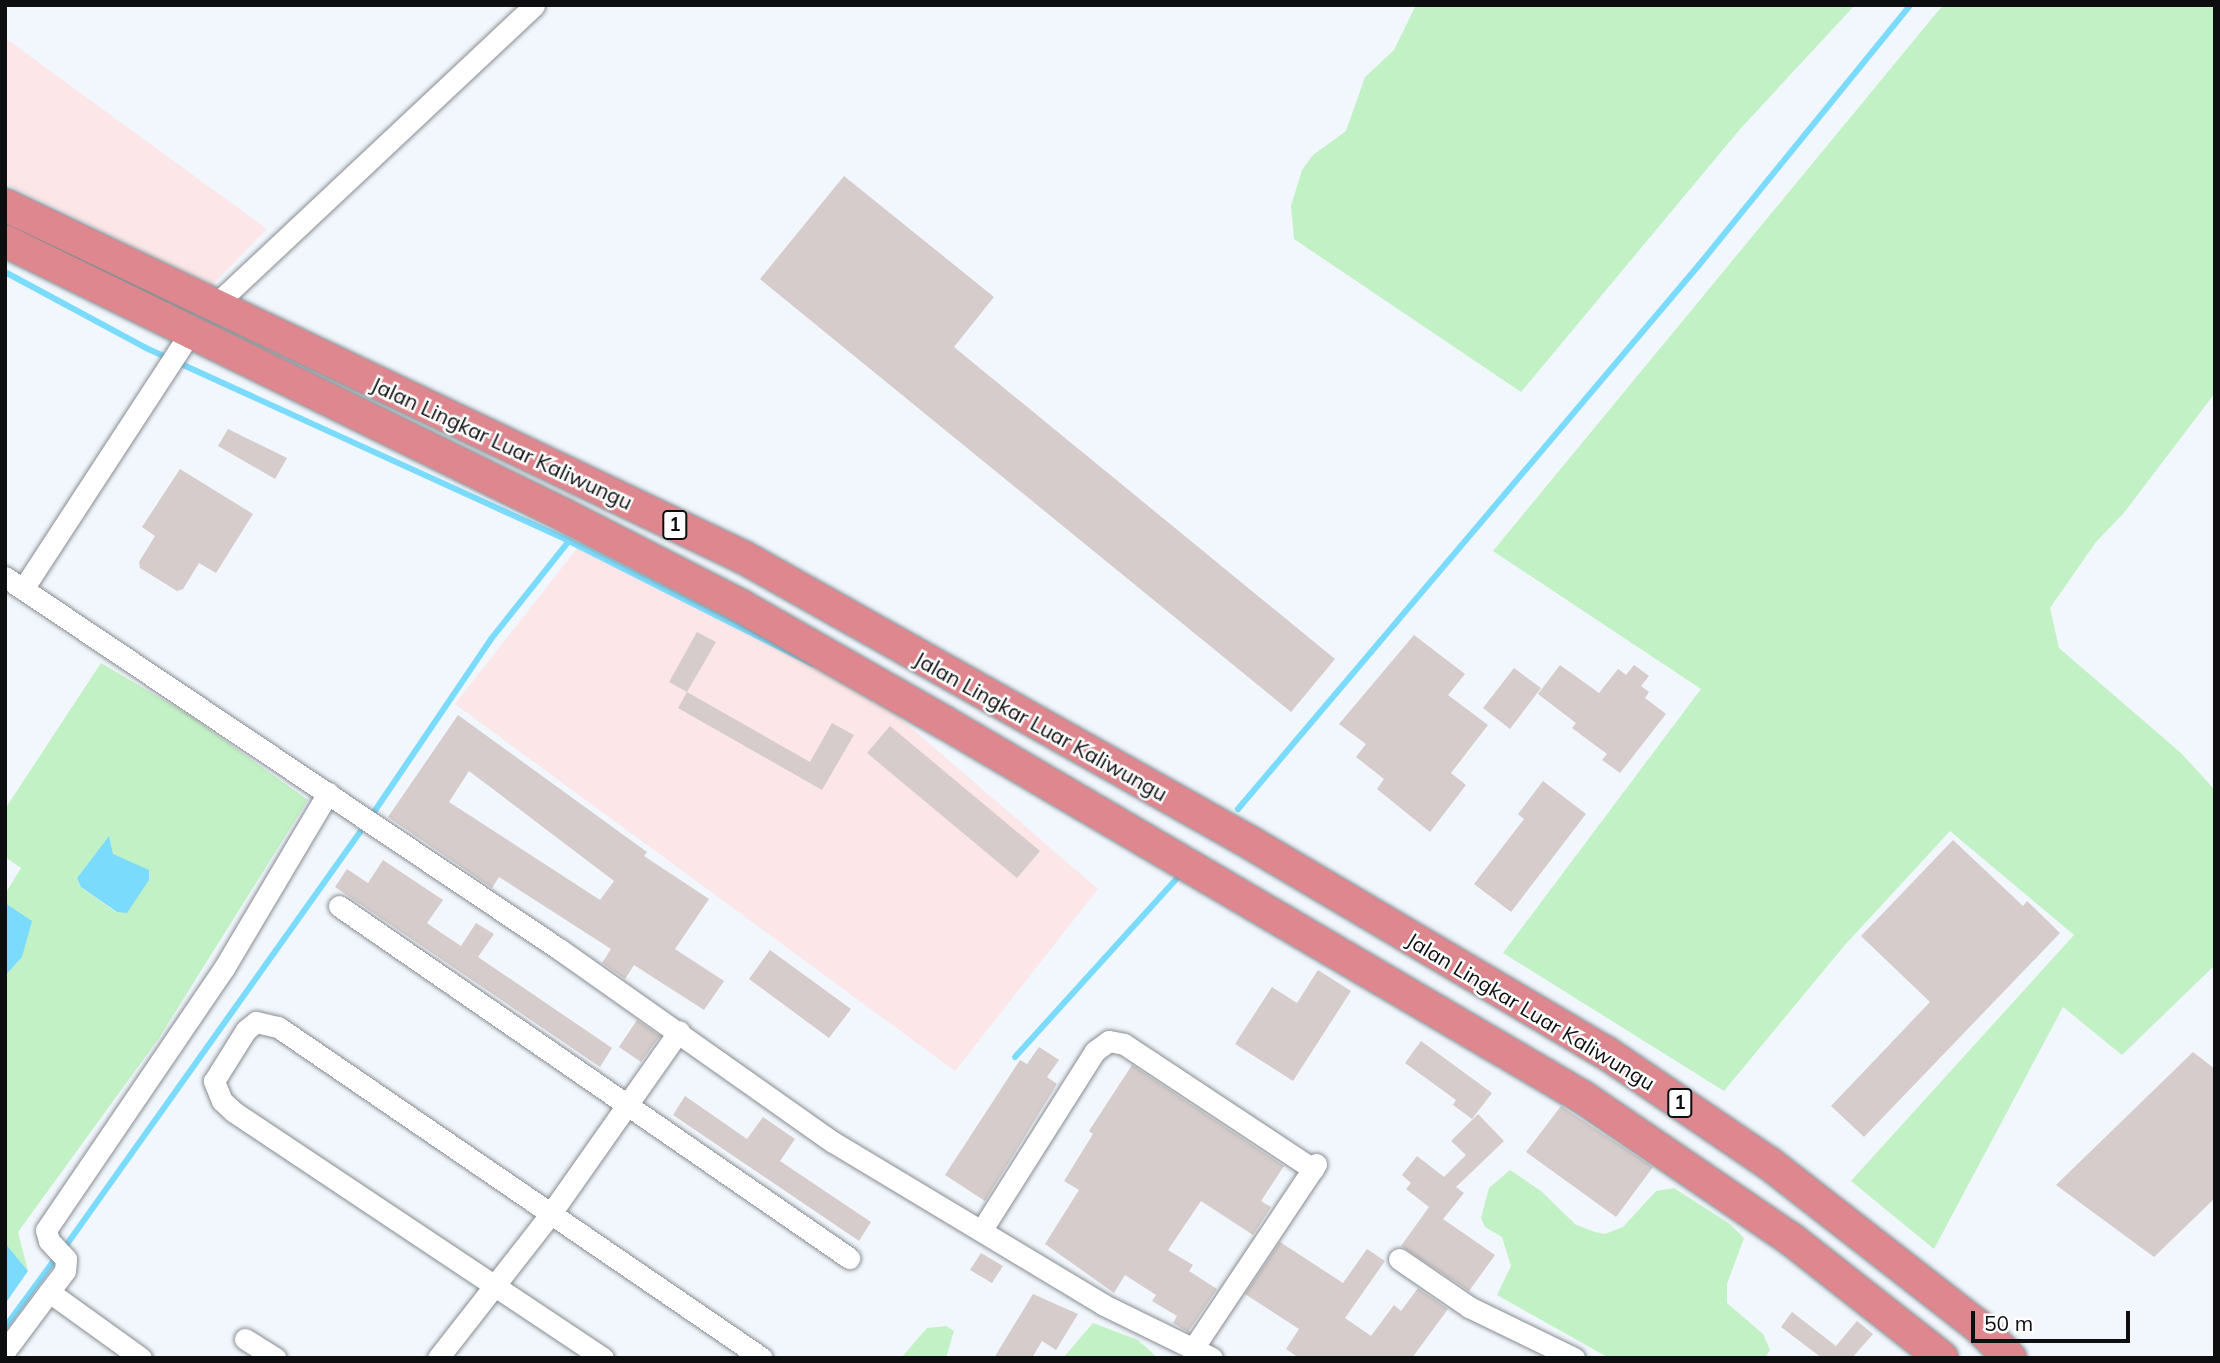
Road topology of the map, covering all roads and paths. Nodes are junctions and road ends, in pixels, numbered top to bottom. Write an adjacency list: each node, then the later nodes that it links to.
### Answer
1 (534, 5): 4 (street)
2 (5, 205): 4 (highway, Jalan Lingkar Luar Kaliwungu / 1)
3 (5, 241): 5 (highway, Jalan Lingkar Luar Kaliwungu / 1)
4 (215, 306): 28 (highway, Jalan Lingkar Luar Kaliwungu / 1)
5 (178, 352): 7 (street); 27 (highway, Jalan Lingkar Luar Kaliwungu / 1)
6 (5, 577): 7 (street)
7 (23, 589): 8 (street)
8 (328, 793): 10 (street); 17 (street)
9 (339, 906): 11 (street)
10 (679, 1031): 11 (street); 13 (street)
11 (628, 1102): 12 (street); 14 (street)
12 (549, 1216): 16 (street); 16 (street); 25 (street)
13 (983, 1228): 20 (street); 20 (street)
14 (849, 1258)
15 (1399, 1259): 26 (street)
16 (496, 1286): 23 (street); 24 (street)
17 (49, 1292): 19 (street); 21 (street)
18 (244, 1339): 22 (street)
19 (5, 1351)
20 (1203, 1352)
21 (141, 1358)
22 (276, 1358)
23 (438, 1358)
24 (603, 1358)
25 (762, 1358)
26 (1574, 1358)
27 (1942, 1358)
28 (2010, 1358)

